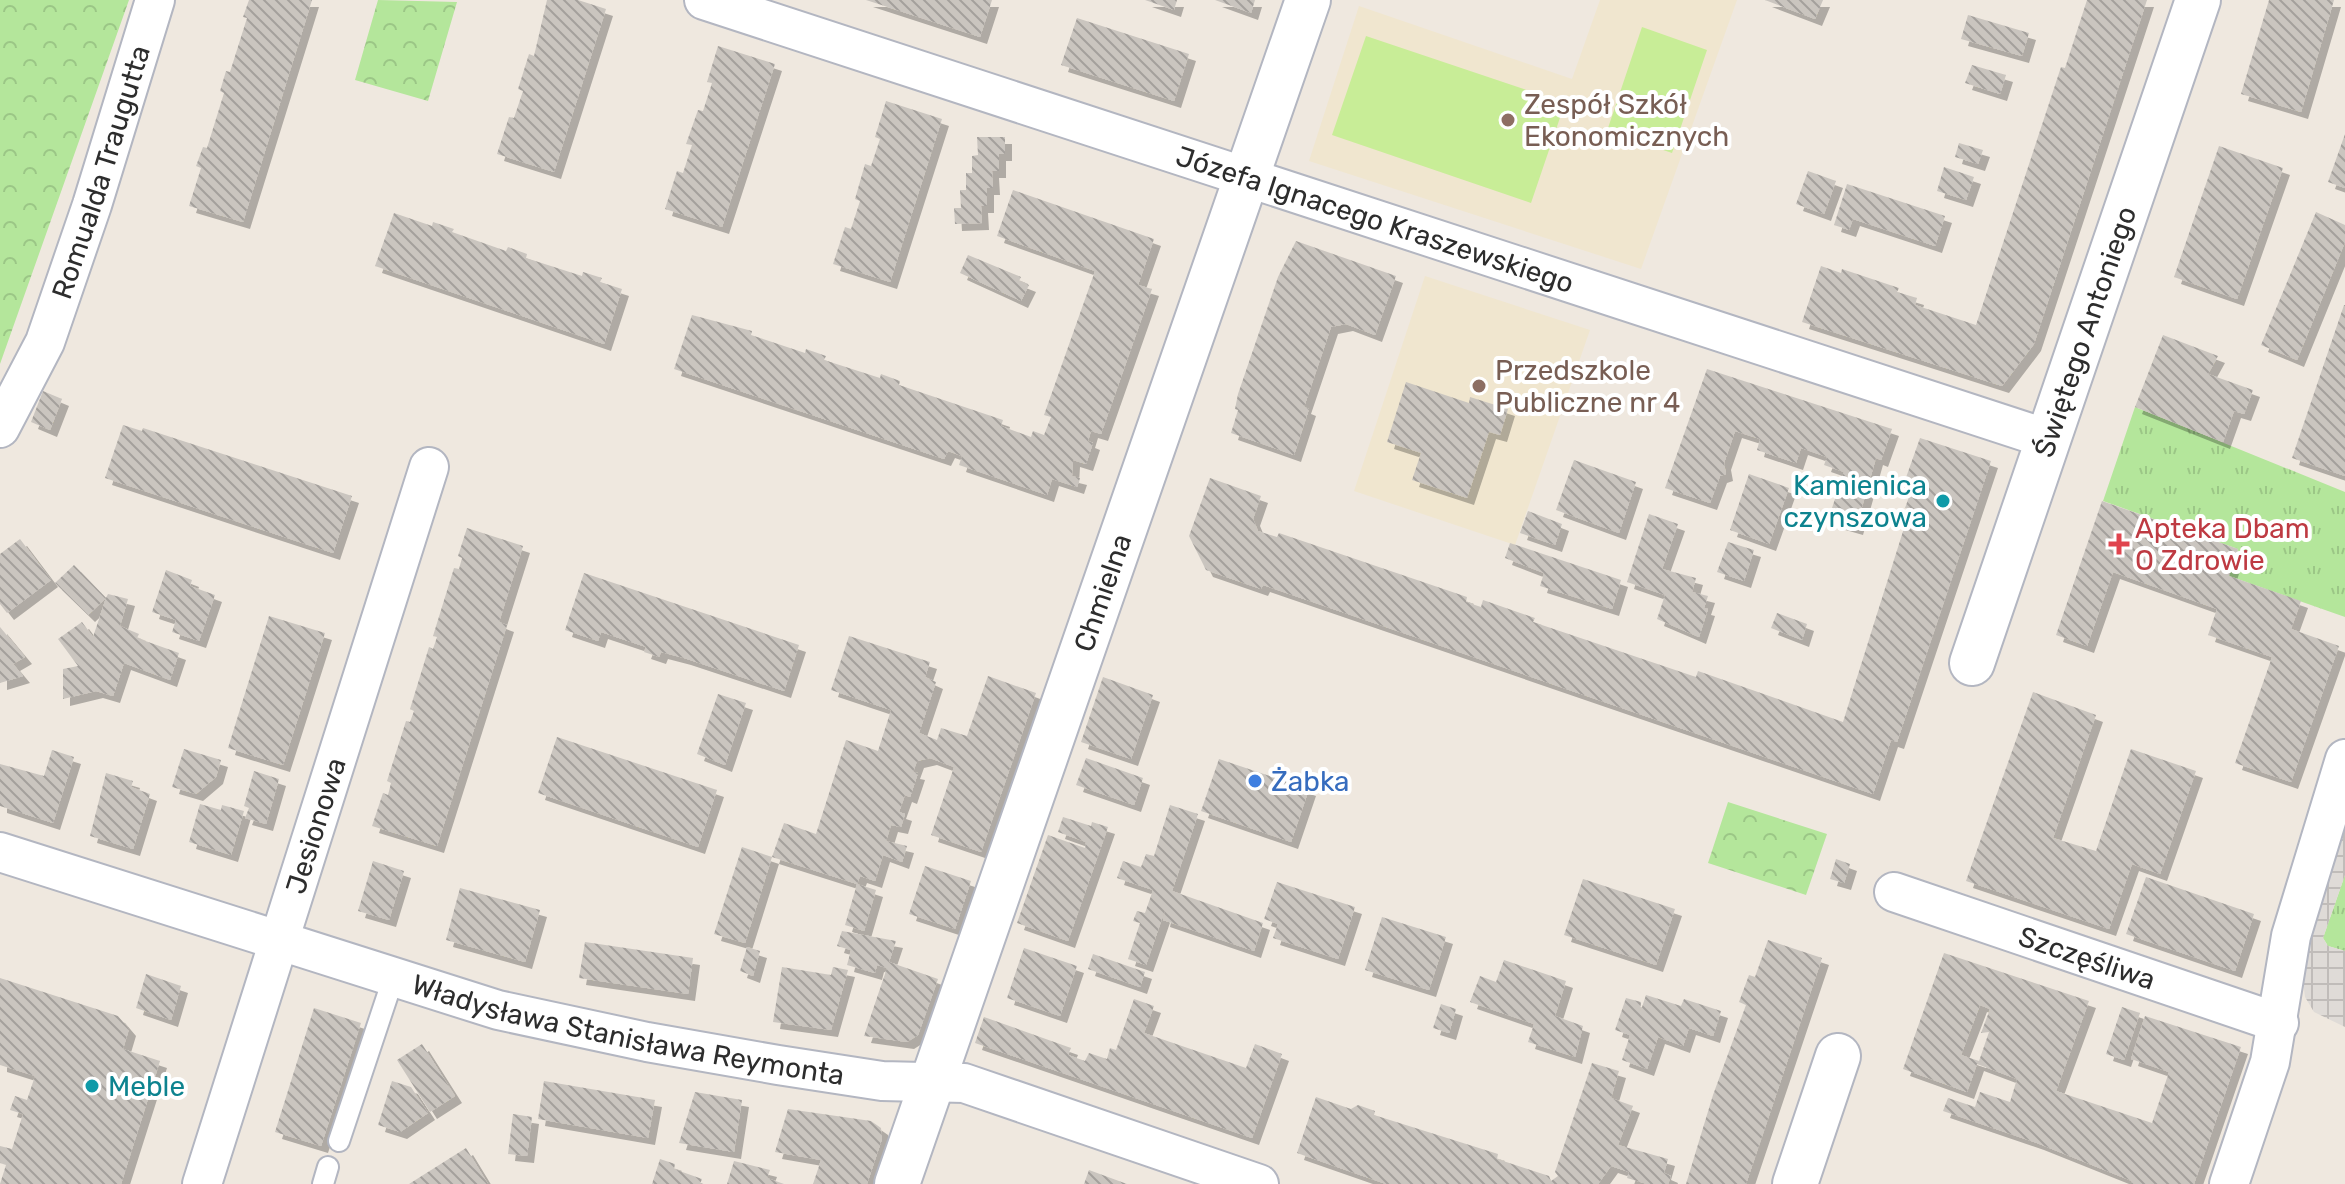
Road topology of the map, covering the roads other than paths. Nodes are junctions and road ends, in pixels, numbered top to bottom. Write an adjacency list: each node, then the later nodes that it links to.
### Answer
1 (155, 0): 6 (street, Romualda Traugutta)
2 (704, 0): 5 (street, Józefa Ignacego Kraszewskiego)
3 (1308, 0): 5 (street, Chmielna)
4 (2198, 0): 7 (street, Świętego Antoniego)
5 (1245, 177): 7 (street, Józefa Ignacego Kraszewskiego); 17 (street, Chmielna)
6 (0, 428)
7 (2048, 439): 9 (street, Świętego Antoniego)
8 (429, 467): 13 (street, Jesionowa)
9 (1972, 663)
10 (2345, 759): 15 (street)
11 (0, 852): 13 (street, Władysława Stanisława Reymonta)
12 (1894, 892): 15 (street, Szczęśliwa)
13 (278, 943): 14 (street, Władysława Stanisława Reymonta); 19 (street, Jesionowa)
14 (393, 979): 17 (street, Władysława Stanisława Reymonta); 18 (lane)
15 (2279, 1023): 23 (street)
16 (1838, 1056): 22 (street)
17 (932, 1083): 20 (street, Chmielna); 21 (street, Władysława Stanisława Reymonta)
18 (339, 1141)
19 (202, 1184)
20 (897, 1184)
21 (1259, 1184)
22 (1795, 1184)
23 (2229, 1184)

